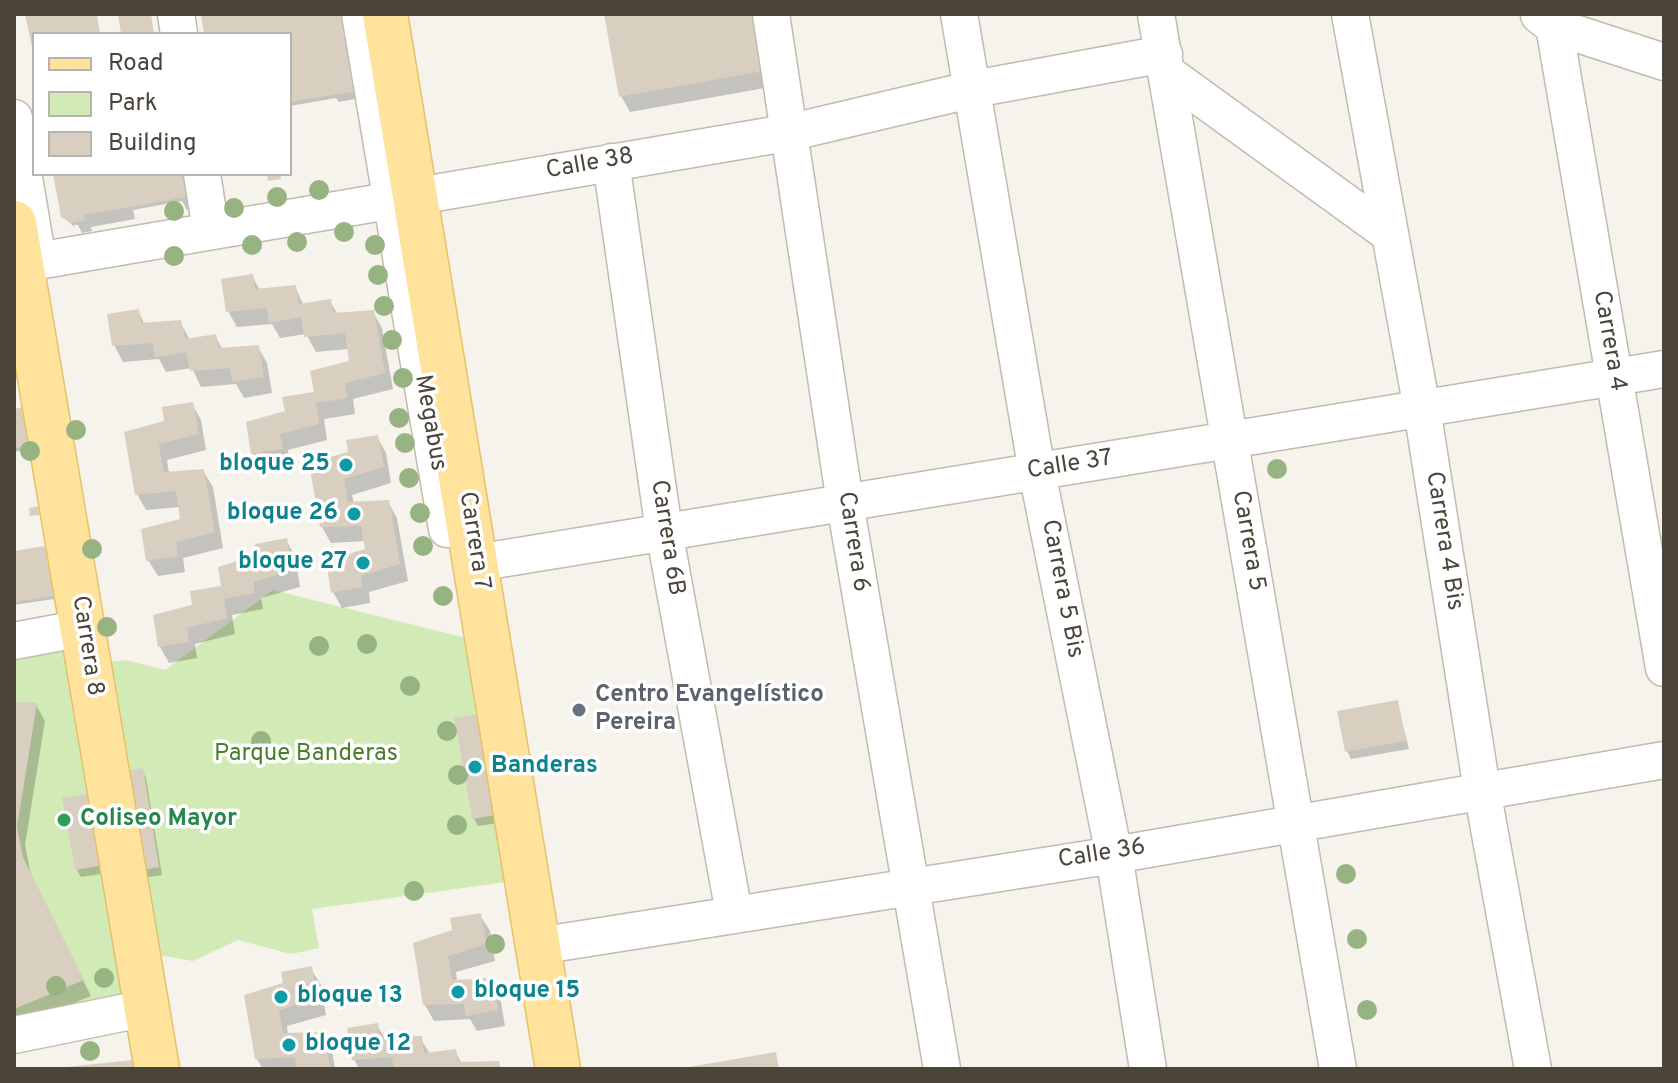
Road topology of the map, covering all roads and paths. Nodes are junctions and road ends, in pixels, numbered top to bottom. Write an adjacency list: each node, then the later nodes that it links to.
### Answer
1 (360, 14): 15 (street, Megabus)
2 (385, 14): 15 (main road, Carrera 7)
3 (771, 14): 12 (street, Carrera 6)
4 (959, 14): 10 (street, Carrera 5 Bis)
5 (1156, 14): 9 (street, Carrera 5)
6 (1350, 14): 17 (street, Carrera 4 Bis)
7 (1547, 18): 8 (street); 20 (street, Carrera 4)
8 (1664, 62)
9 (1165, 63): 10 (street, Calle 38); 17 (street); 22 (street, Carrera 5)
10 (974, 89): 12 (street, Calle 38); 23 (street, Carrera 5 Bis)
11 (14, 118): 18 (street)
12 (792, 132): 13 (street, Calle 38); 24 (street, Carrera 6)
13 (611, 162): 15 (street, Calle 38); 25 (street, Carrera 6B)
14 (202, 176): 16 (street)
15 (404, 197): 16 (street, Calle 38); 26 (main road, Carrera 7); 41 (street, Megabus)
16 (211, 231): 18 (street, Calle 38)
17 (1388, 233): 21 (street, Carrera 4 Bis)
18 (22, 253): 27 (main road, Carrera 8); 40 (street)
19 (1664, 369): 20 (street, Calle 37)
20 (1614, 378): 21 (street, Calle 37); 29 (street, Carrera 4)
21 (1422, 409): 22 (street, Calle 37); 31 (street, Carrera 4 Bis)
22 (1230, 440): 23 (street, Calle 37); 32 (street, Carrera 5)
23 (1037, 472): 24 (street, Calle 37); 33 (street, Carrera 5 Bis)
24 (845, 503): 25 (street, Calle 37); 34 (street, Carrera 6)
25 (664, 531): 26 (street, Calle 37); 35 (street, Carrera 6B)
26 (476, 563): 36 (main road, Carrera 7)
27 (83, 628): 28 (street); 37 (main road, Carrera 8)
28 (14, 641)
29 (1664, 668)
30 (1664, 760): 31 (street, Calle 36)
31 (1482, 790): 32 (street, Calle 36); 46 (street, Carrera 4 Bis)
32 (1294, 821): 33 (street, Calle 36); 45 (street, Carrera 5)
33 (1114, 855): 34 (street, Calle 36); 44 (street, Carrera 5 Bis)
34 (910, 884): 35 (street, Calle 36); 43 (street, Carrera 6)
35 (734, 913): 36 (street, Calle 36)
36 (538, 946): 42 (main road, Carrera 7)
37 (146, 1008): 38 (street); 39 (main road, Carrera 8)
38 (14, 1035)
39 (157, 1069)
40 (171, 1069)
41 (537, 1069)
42 (558, 1069)
43 (941, 1069)
44 (1148, 1069)
45 (1338, 1069)
46 (1533, 1069)

